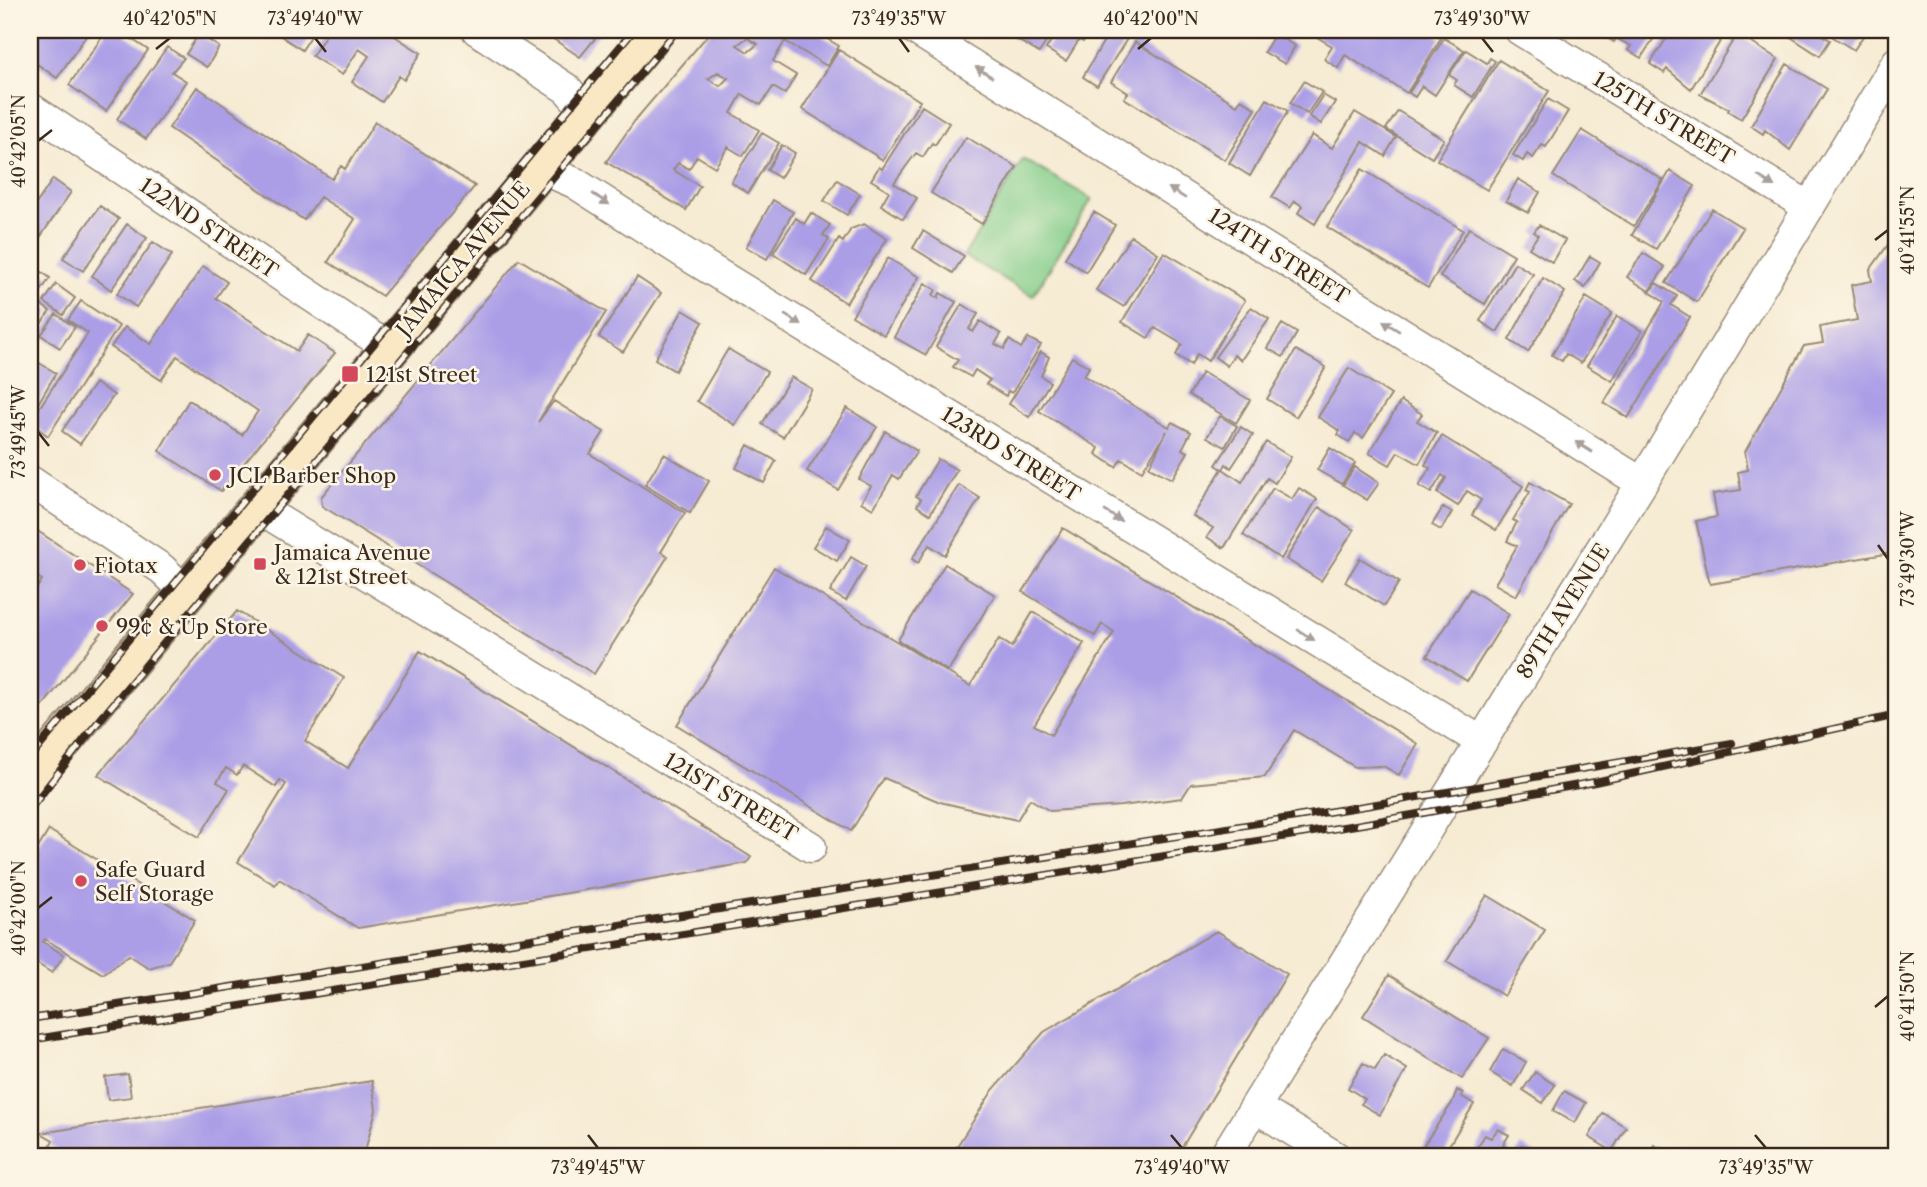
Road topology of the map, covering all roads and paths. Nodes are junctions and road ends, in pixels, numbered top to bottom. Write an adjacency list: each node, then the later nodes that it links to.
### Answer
1 (477, 30): 7 (street)
2 (656, 30): 7 (main road, JAMAICA AVENUE)
3 (916, 30): 12 (street, 124TH STREET, one-way to 3)
4 (1520, 30): 9 (street, 125TH STREET, one-way to 9)
5 (1897, 62): 9 (street, 89TH AVENUE)
6 (30, 108): 10 (street, 122ND STREET)
7 (587, 112): 8 (main road, JAMAICA AVENUE)
8 (540, 168): 10 (main road, JAMAICA AVENUE); 15 (street, 123RD STREET, one-way to 15)
9 (1809, 207): 12 (street, 89TH AVENUE)
10 (389, 348): 13 (main road, JAMAICA AVENUE)
11 (30, 481): 14 (street)
12 (1642, 483): 15 (street, 89TH AVENUE)
13 (257, 507): 14 (main road, JAMAICA AVENUE); 17 (street, 121ST STREET)
14 (186, 592): 16 (main road, JAMAICA AVENUE)
15 (1482, 742): 18 (street, 89TH AVENUE)
16 (30, 780)
17 (811, 846)
18 (1255, 1107): 19 (street, 89TH AVENUE); 20 (street)
19 (1224, 1157)
20 (1336, 1157)

